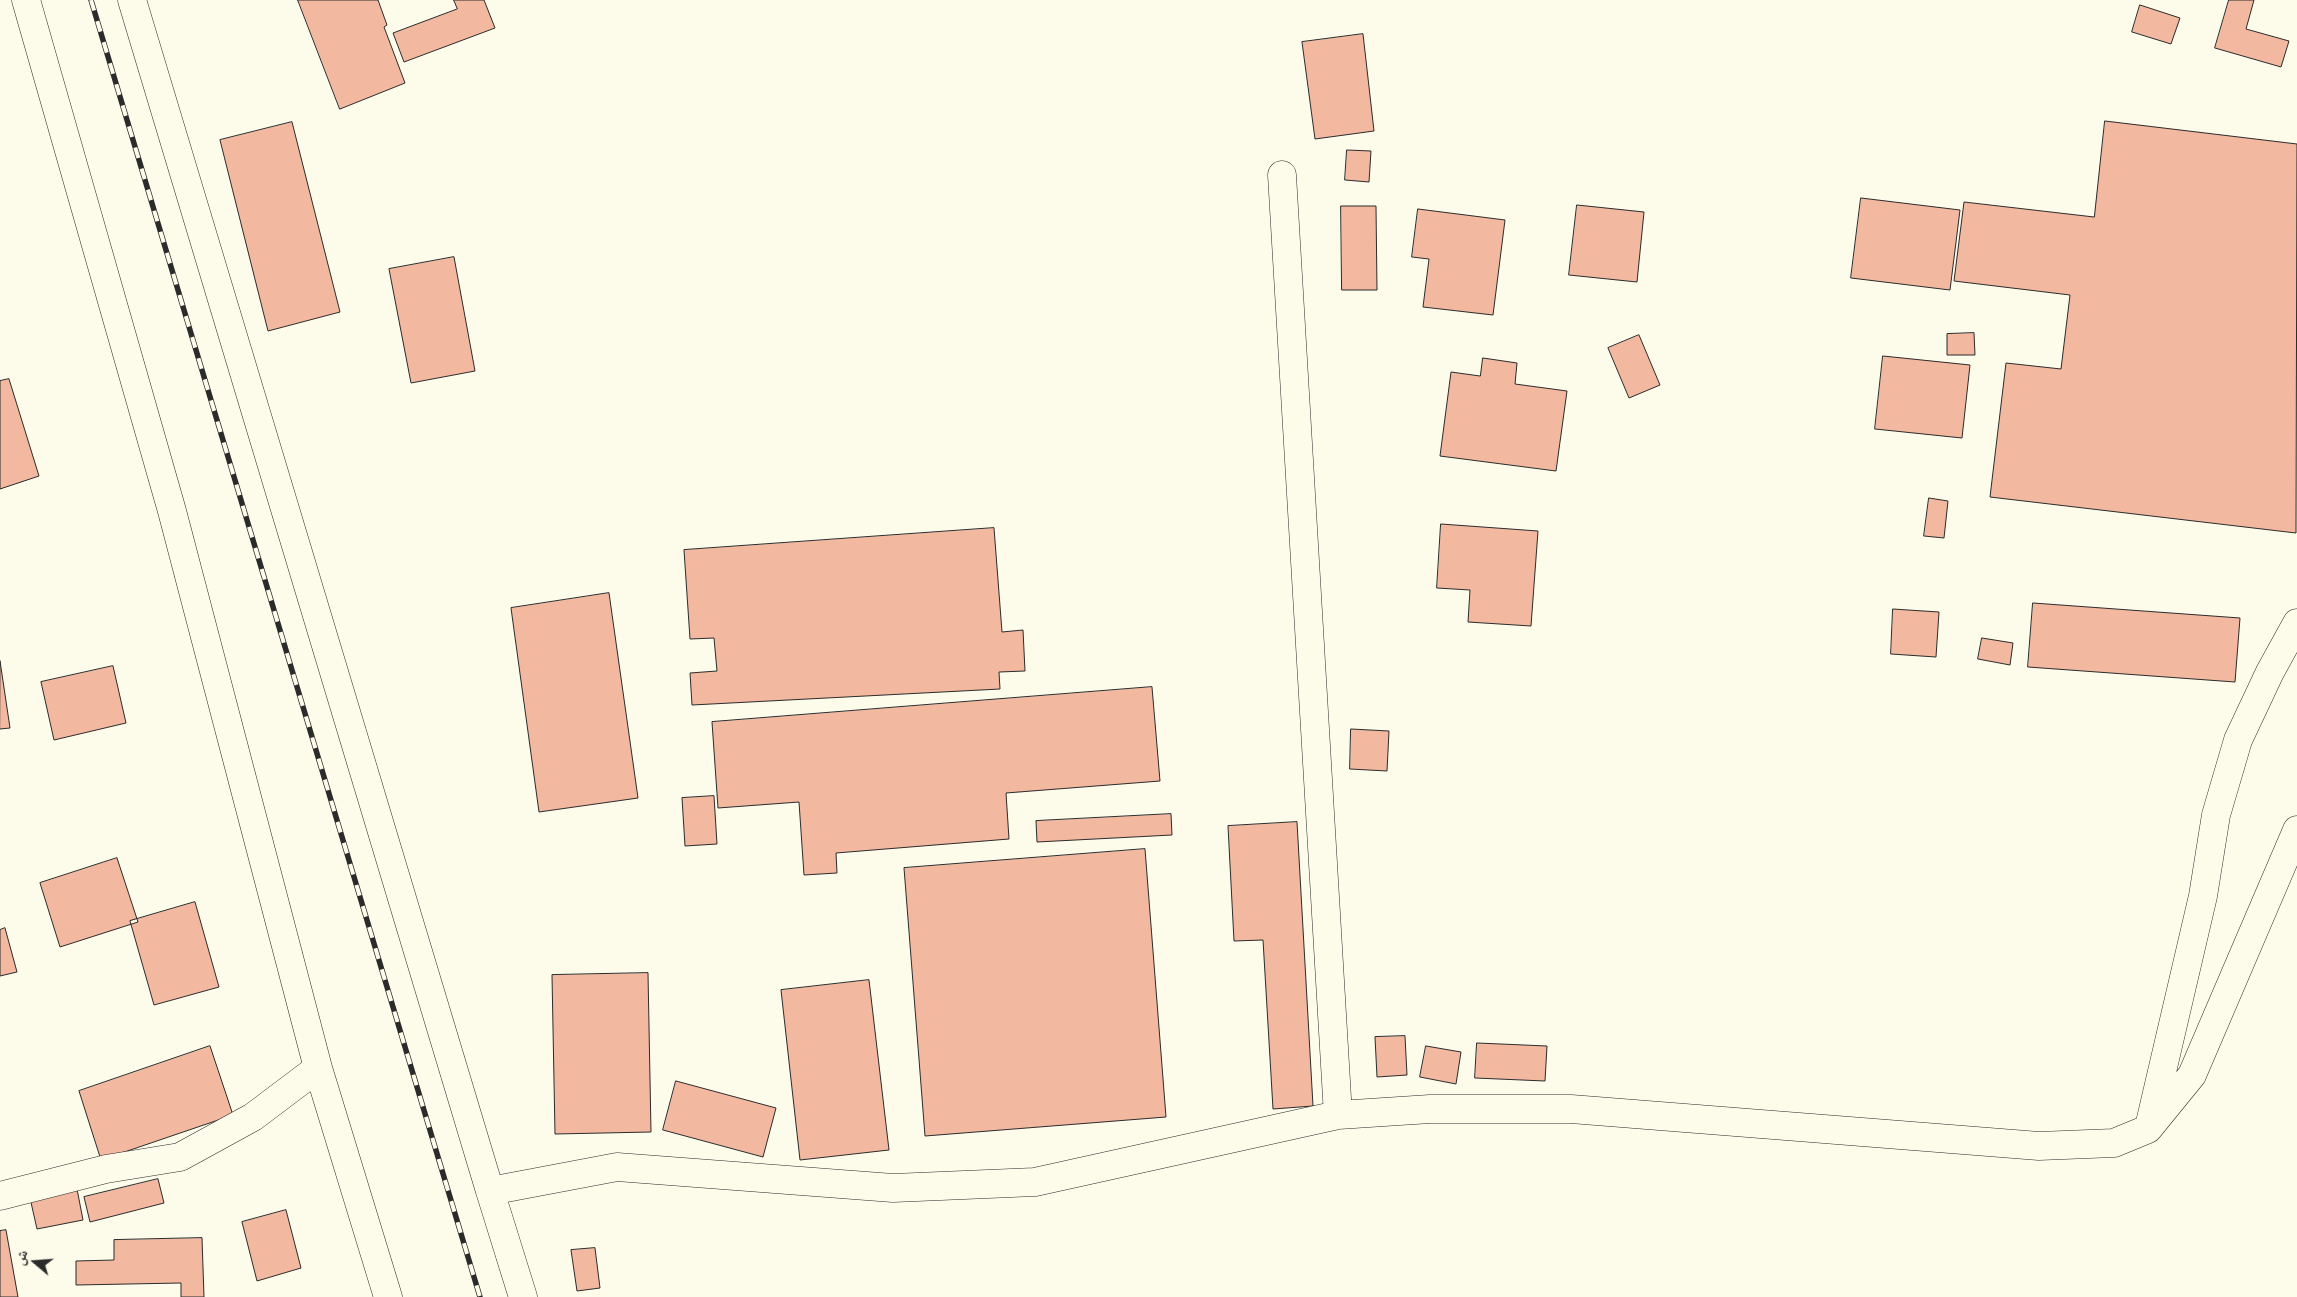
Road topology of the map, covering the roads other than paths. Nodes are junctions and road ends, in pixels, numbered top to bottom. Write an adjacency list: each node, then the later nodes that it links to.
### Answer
1 (26, 0): 6 (street)
2 (132, 0): 9 (street)
3 (1282, 176): 7 (street)
4 (2297, 624): 8 (street)
5 (2297, 830): 8 (street)
6 (318, 1068): 10 (street); 11 (street)
7 (1338, 1115): 8 (street); 9 (street)
8 (2148, 1129)
9 (490, 1191): 12 (street)
10 (0, 1196)
11 (388, 1297)
12 (523, 1297)

